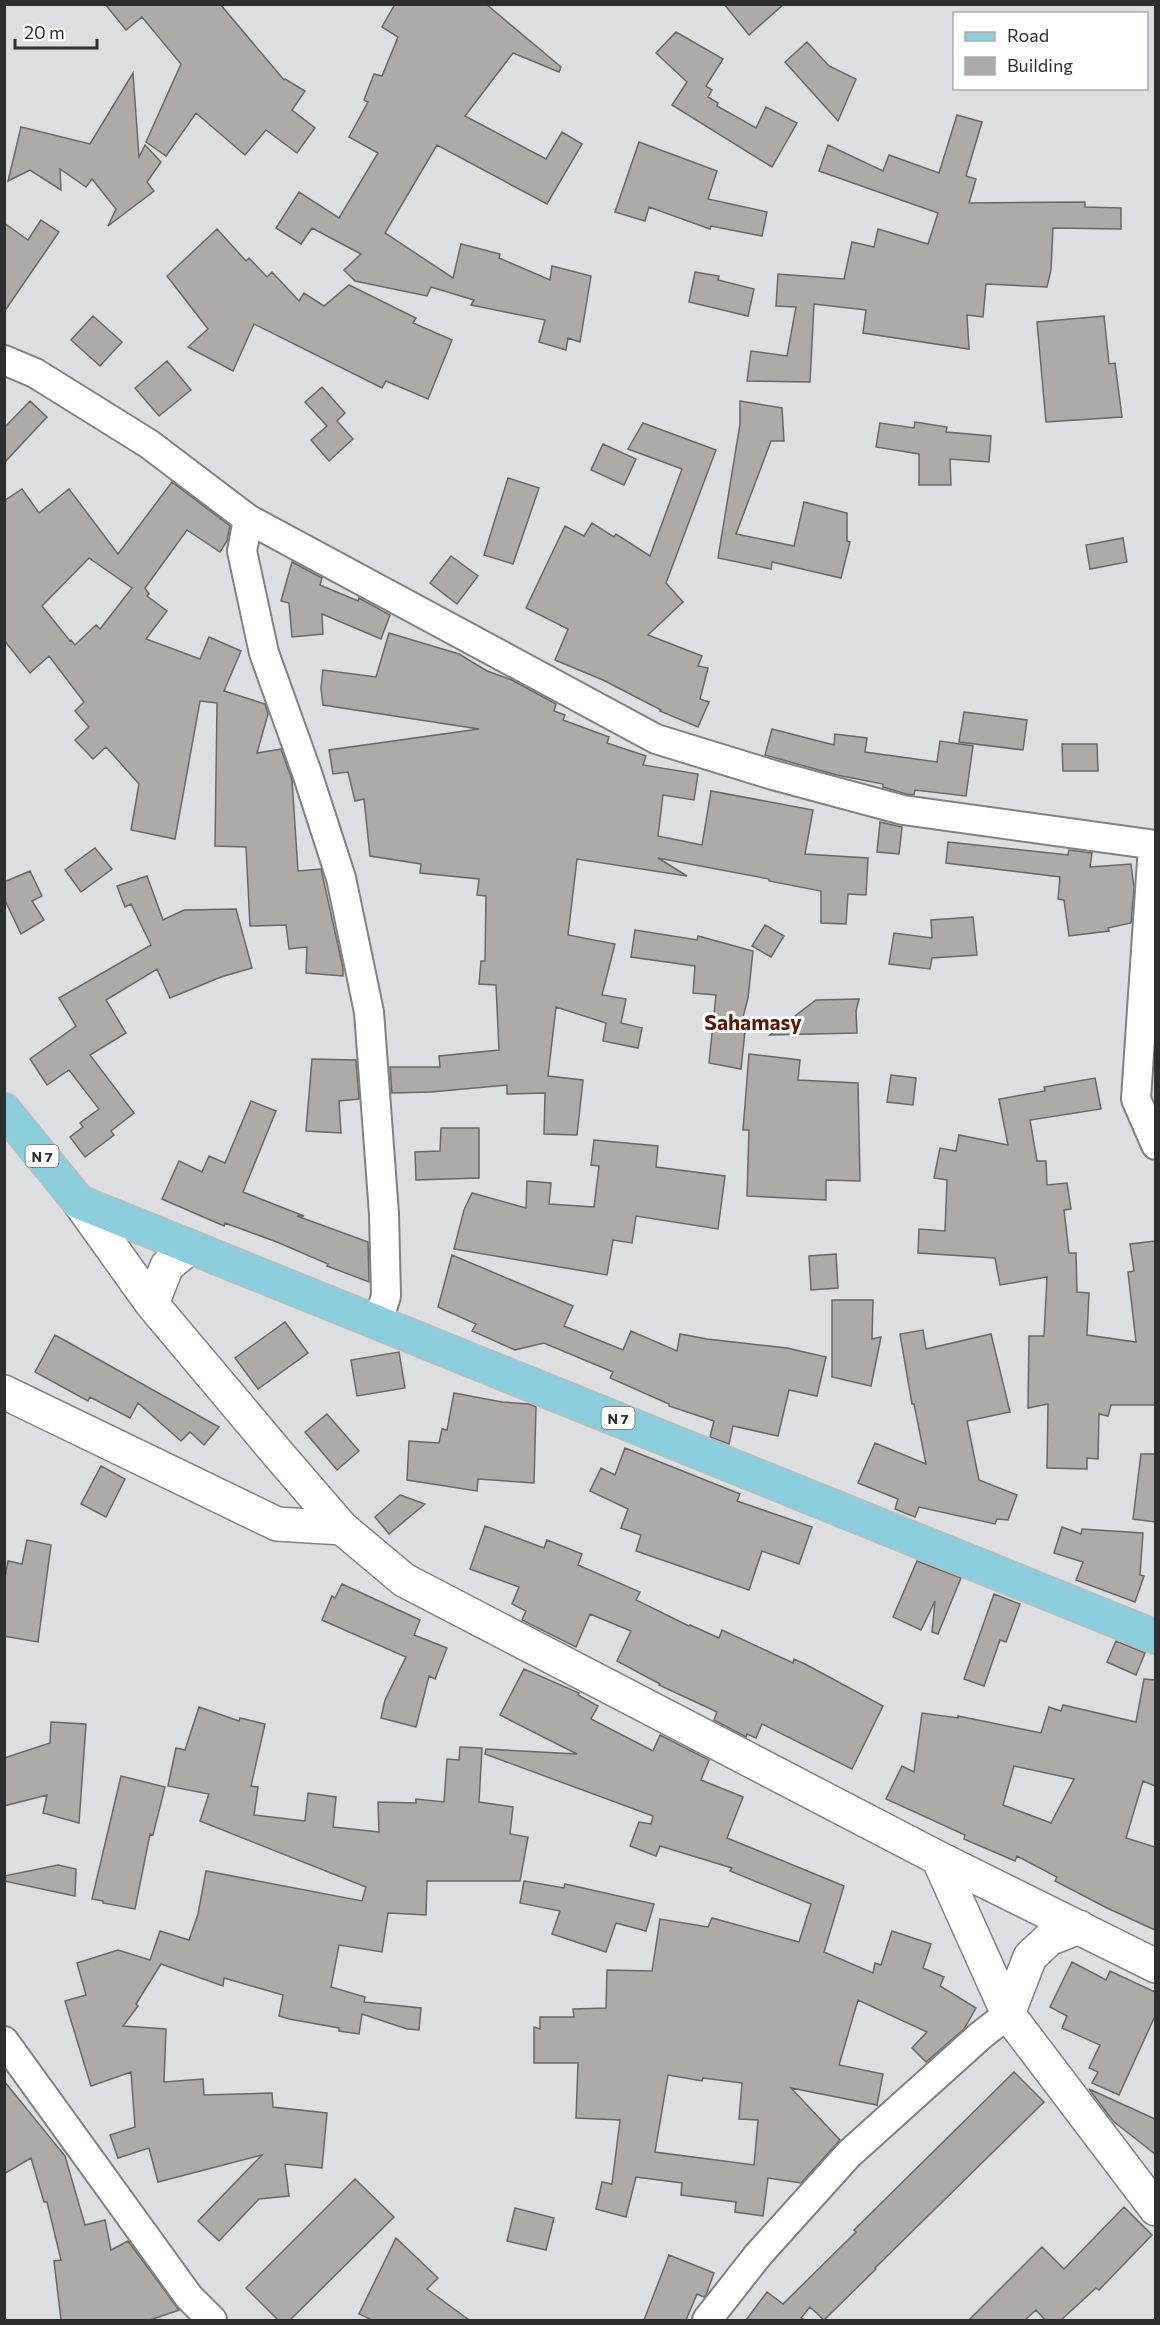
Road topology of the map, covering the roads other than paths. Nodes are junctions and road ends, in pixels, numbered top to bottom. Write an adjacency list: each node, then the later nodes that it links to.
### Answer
1 (4, 360): 2 (street)
2 (248, 519): 3 (street); 9 (street)
3 (1154, 845): 5 (street)
4 (4, 1110): 6 (main road, N 7)
5 (1155, 1146)
6 (79, 1202): 7 (main road, N 7); 8 (street)
7 (190, 1247): 8 (street); 9 (main road, N 7)
8 (152, 1304): 11 (street)
9 (378, 1322): 12 (main road, N 7)
10 (4, 1392): 11 (street)
11 (342, 1528): 13 (street)
12 (1155, 1637)
13 (938, 1858): 14 (street); 16 (street)
14 (1079, 1927): 15 (street); 16 (street)
15 (1155, 1966)
16 (1008, 2014): 18 (street); 21 (street)
17 (4, 2041): 20 (street)
18 (1146, 2185): 19 (street)
19 (1155, 2209)
20 (212, 2320)
21 (707, 2320)

